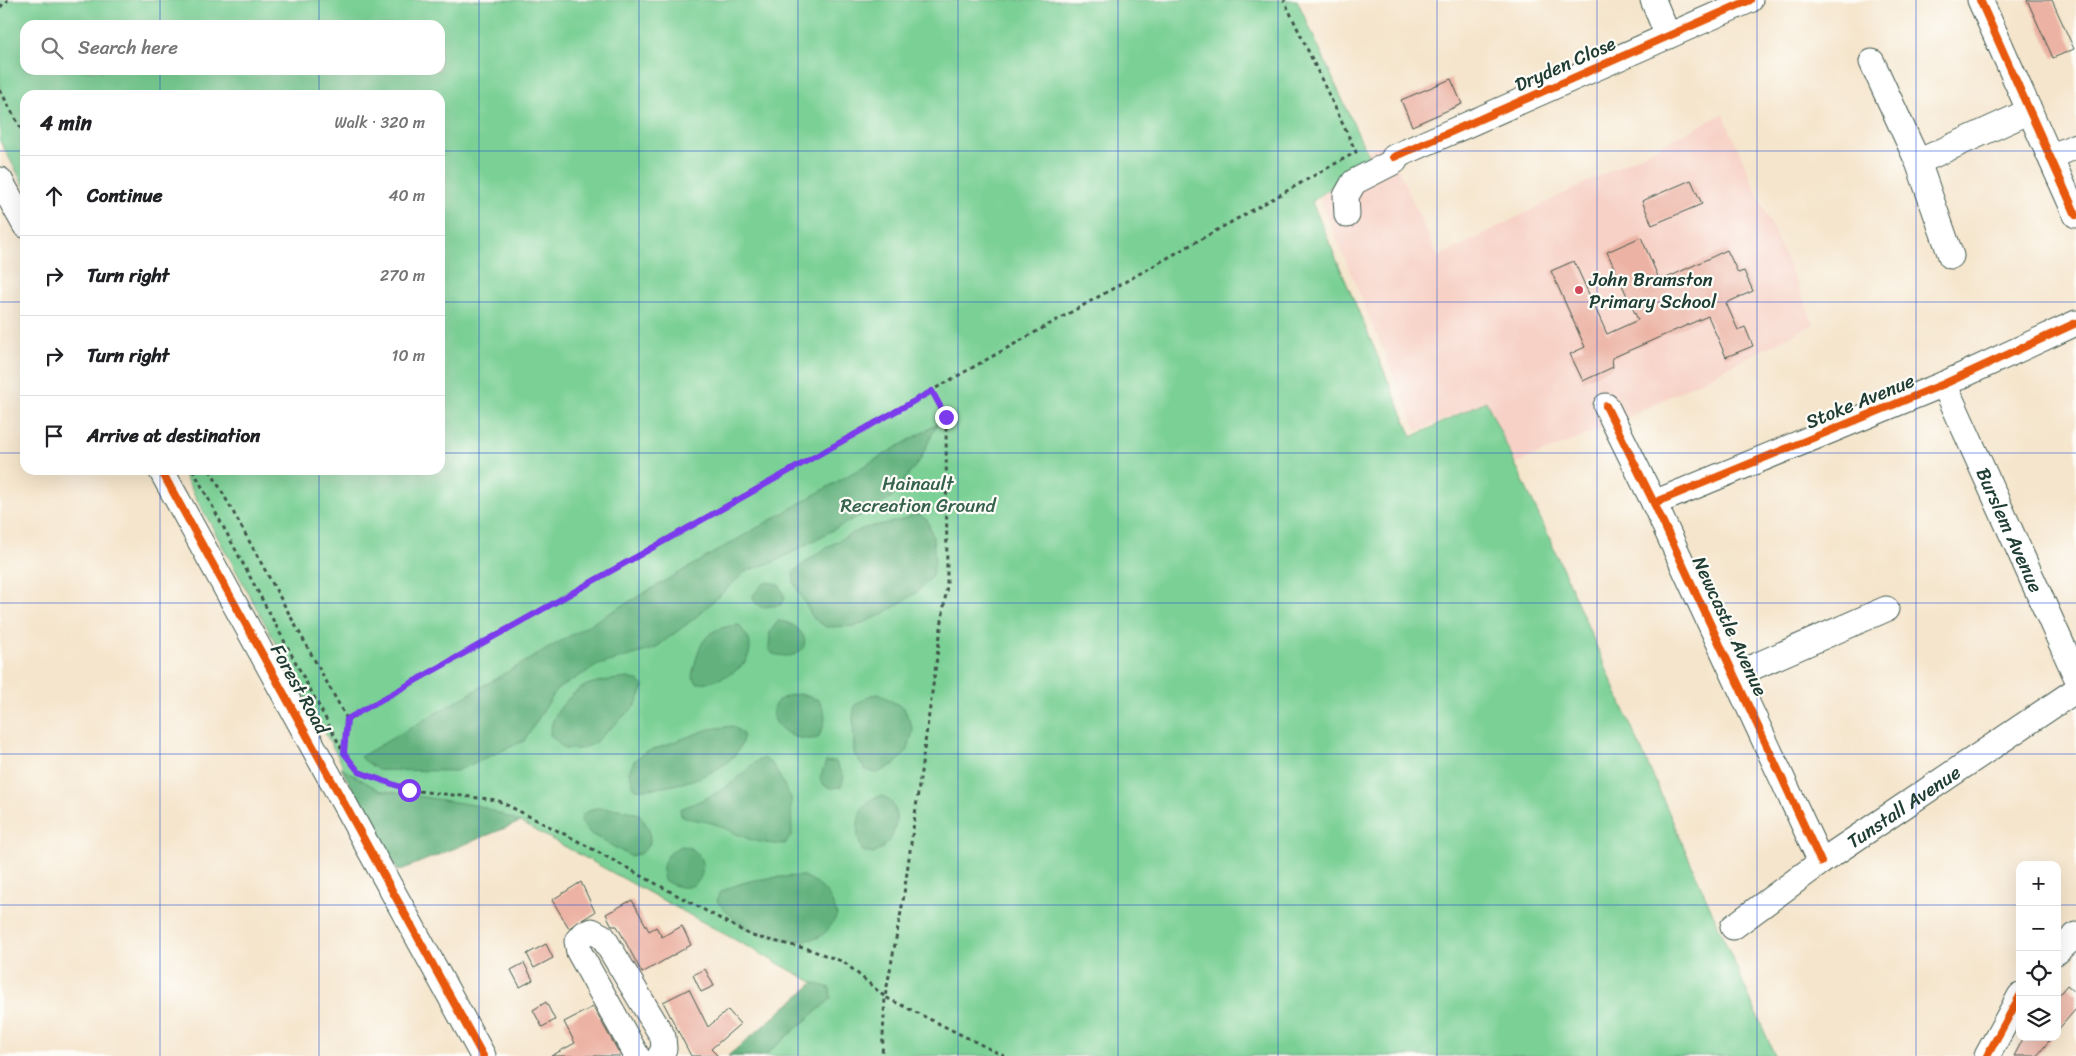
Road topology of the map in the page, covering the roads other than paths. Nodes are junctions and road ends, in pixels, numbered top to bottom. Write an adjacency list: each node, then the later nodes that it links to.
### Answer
1 (1653, 0): 4 (street)
2 (1750, 0): 4 (street, Dryden Close)
3 (1980, 0): 6 (street)
4 (1668, 36): 12 (street, Dryden Close)
5 (1872, 62): 9 (street)
6 (2030, 111): 8 (street); 9 (street)
7 (2076, 146): 8 (street)
8 (2051, 157): 11 (street)
9 (1918, 162): 14 (street)
10 (0, 180): 13 (street)
11 (2076, 214)
12 (1347, 215)
13 (20, 216)
14 (1951, 256)
15 (2076, 323): 16 (street, Stoke Avenue)
16 (1944, 384): 19 (street, Stoke Avenue); 22 (street, Burslem Avenue)
17 (1606, 406): 19 (street, Newcastle Avenue)
18 (163, 475): 29 (street, Forest Road)
19 (1654, 503): 21 (street, Newcastle Avenue)
20 (1886, 609): 21 (street)
21 (1735, 674): 24 (street, Newcastle Avenue)
22 (2076, 676)
23 (2076, 690): 24 (street, Tunstall Avenue)
24 (1821, 862): 25 (street, Tunstall Avenue)
25 (1733, 927)
26 (2076, 936): 27 (street)
27 (2058, 951)
28 (2016, 1003): 32 (street)
29 (482, 1056)
30 (637, 1056): 31 (street)
31 (660, 1056)
32 (1987, 1056)

